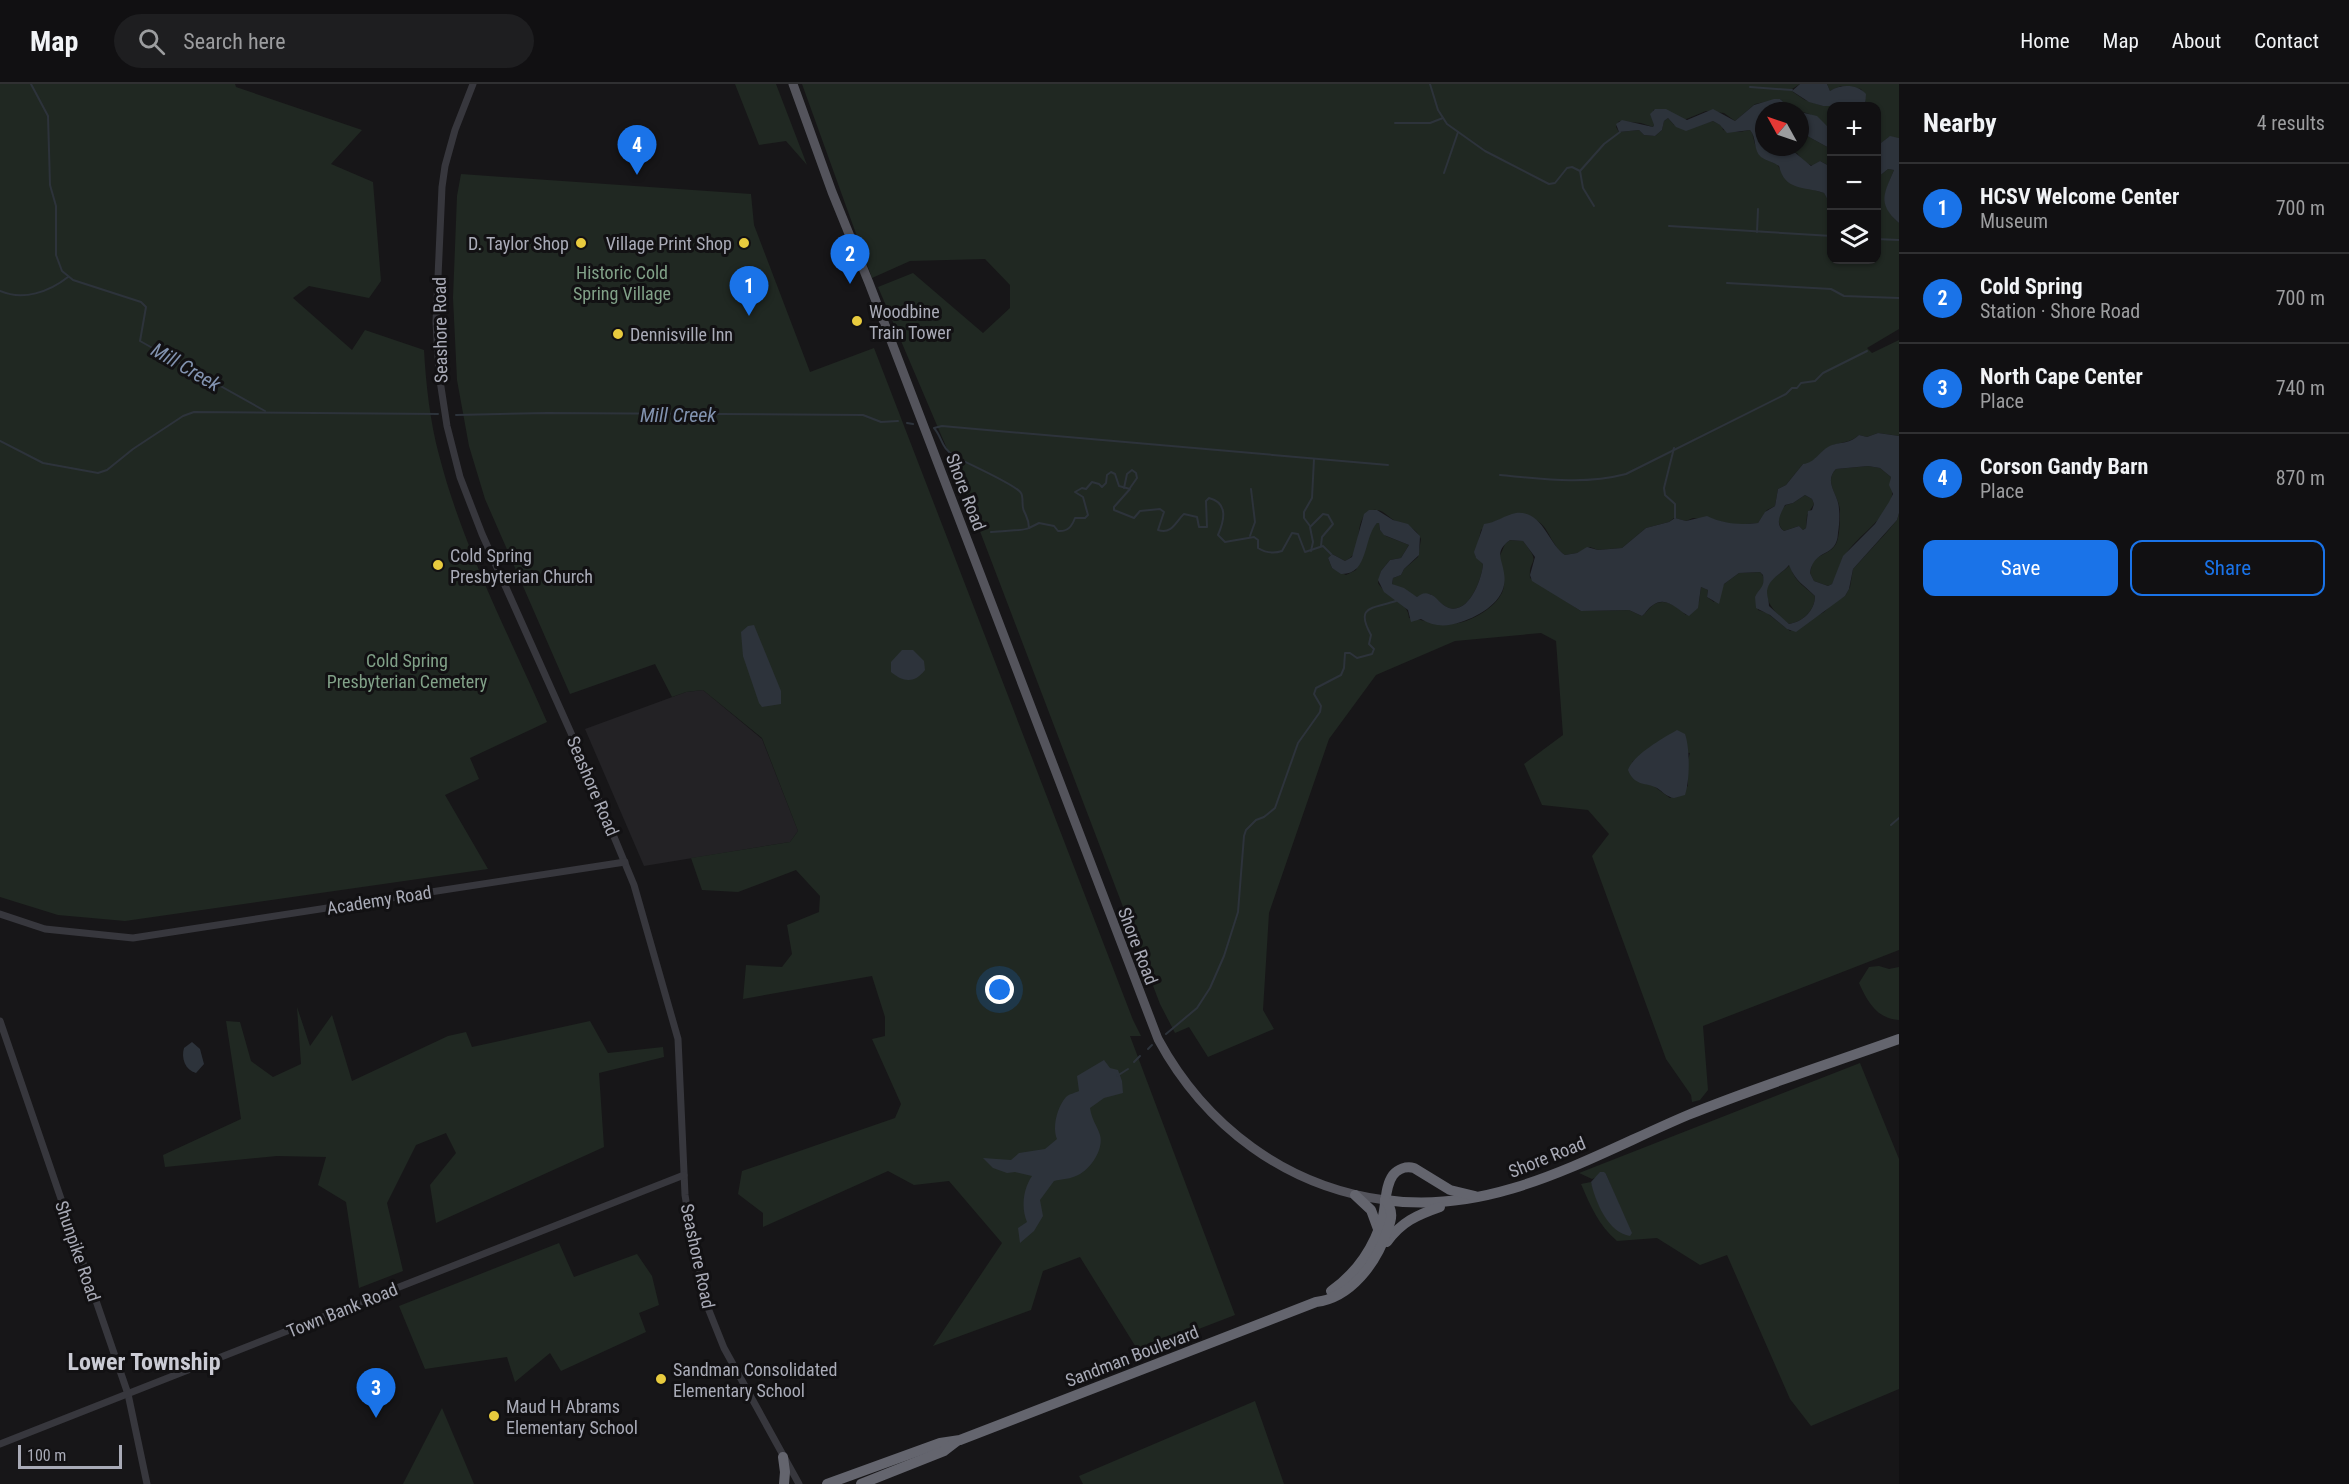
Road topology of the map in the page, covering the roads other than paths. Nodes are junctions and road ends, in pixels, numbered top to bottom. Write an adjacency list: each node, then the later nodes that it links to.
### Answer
1 (473, 84): 3 (street, Seashore Road)
2 (793, 84): 8 (main road, Shore Road)
3 (625, 862): 4 (street, Academy Road); 7 (street, Seashore Road)
4 (0, 914)
5 (0, 1021): 15 (street, Shunpike Road)
6 (1899, 1039): 9 (highway, Shore Road)
7 (684, 1175): 15 (street, Town Bank Road); 18 (street, Seashore Road)
8 (1355, 1196): 10 (main road, Shore Road); 12 (highway)
9 (1481, 1198): 10 (highway); 11 (highway, Shore Road)
10 (1385, 1200): 11 (highway, Shore Road); 12 (highway, Sandman Boulevard); 13 (highway, Sandman Boulevard)
11 (1452, 1202): 13 (highway)
12 (1378, 1230): 14 (highway, Sandman Boulevard)
13 (1378, 1254): 14 (highway, Sandman Boulevard)
14 (1316, 1302): 16 (highway, Sandman Boulevard)
15 (128, 1394): 17 (street, Town Bank Road); 19 (street, Shunpike Road)
16 (960, 1440): 22 (highway, Sandman Boulevard); 23 (highway, Sandman Boulevard)
17 (0, 1444)
18 (783, 1457): 20 (highway); 21 (street, Seashore Road)
19 (147, 1484)
20 (784, 1484)
21 (799, 1484)
22 (827, 1484)
23 (861, 1484)

